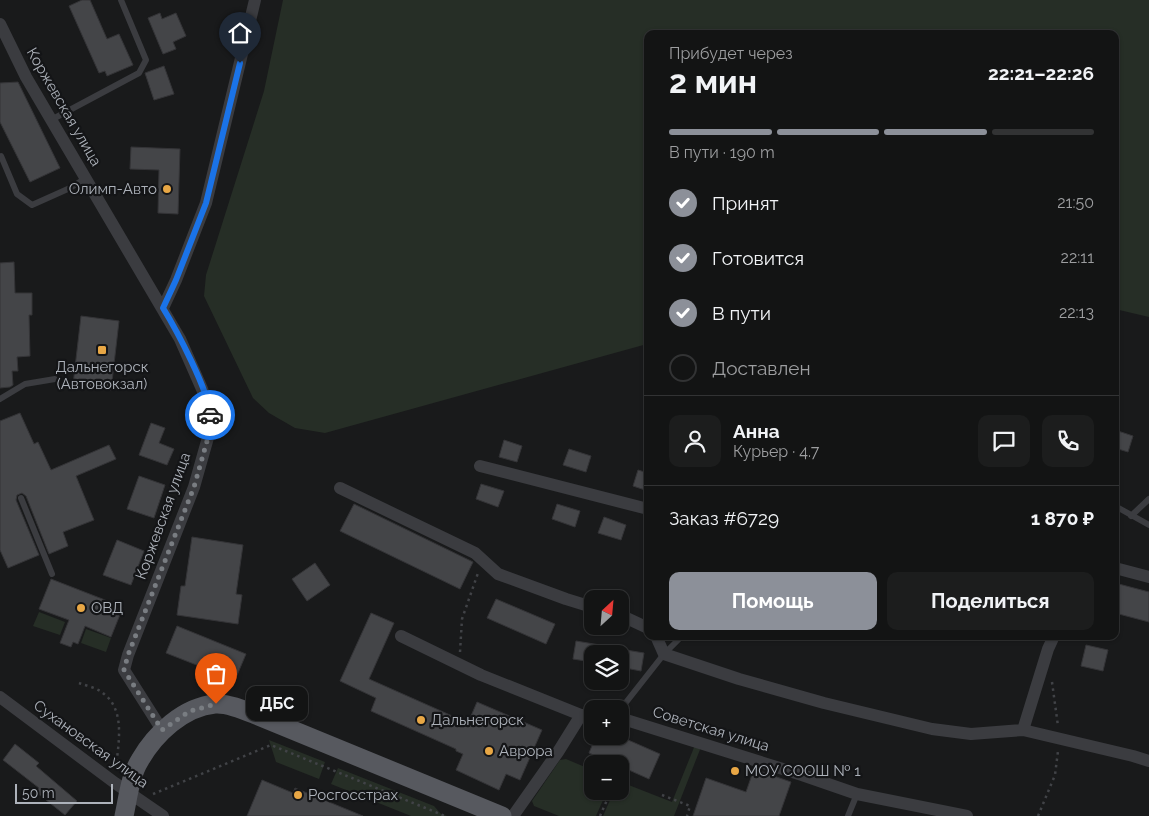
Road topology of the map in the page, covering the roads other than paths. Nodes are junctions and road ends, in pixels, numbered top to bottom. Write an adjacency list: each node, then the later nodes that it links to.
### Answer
1 (121, 0): 4 (lane)
2 (255, 0): 7 (street)
3 (0, 24): 4 (street, Коржевская улица)
4 (52, 120): 6 (street, Коржевская улица)
5 (1, 156): 6 (lane)
6 (86, 178): 7 (street, Коржевская улица)
7 (163, 308): 34 (street, Коржевская улица)
8 (55, 379): 9 (lane)
9 (0, 399)
10 (480, 466): 14 (street)
11 (340, 488): 21 (street)
12 (21, 498): 19 (lane)
13 (1149, 499): 16 (lane)
14 (644, 508)
15 (1119, 508): 16 (lane)
16 (1131, 516): 17 (lane)
17 (1149, 525)
18 (1119, 569): 20 (street)
19 (52, 574)
20 (1149, 577)
21 (584, 604)
22 (629, 619): 23 (street)
23 (644, 626)
24 (401, 636): 31 (street)
25 (658, 640): 28 (street)
26 (678, 640): 28 (lane)
27 (1052, 640): 35 (street)
28 (664, 654): 30 (lane); 35 (street)
29 (0, 697): 37 (street, Сухановская улица)
30 (628, 700)
31 (584, 714)
32 (584, 719): 42 (street)
33 (629, 721): 38 (street, Советская улица)
34 (162, 730): 37 (main road); 41 (main road)
35 (1023, 730): 36 (street)
36 (1149, 762)
37 (122, 788): 39 (main road); 40 (street, Сухановская улица)
38 (857, 794): 43 (lane); 44 (street, Советская улица)
39 (124, 816)
40 (163, 816)
41 (502, 816)
42 (512, 816)
43 (848, 816)
44 (967, 816)

